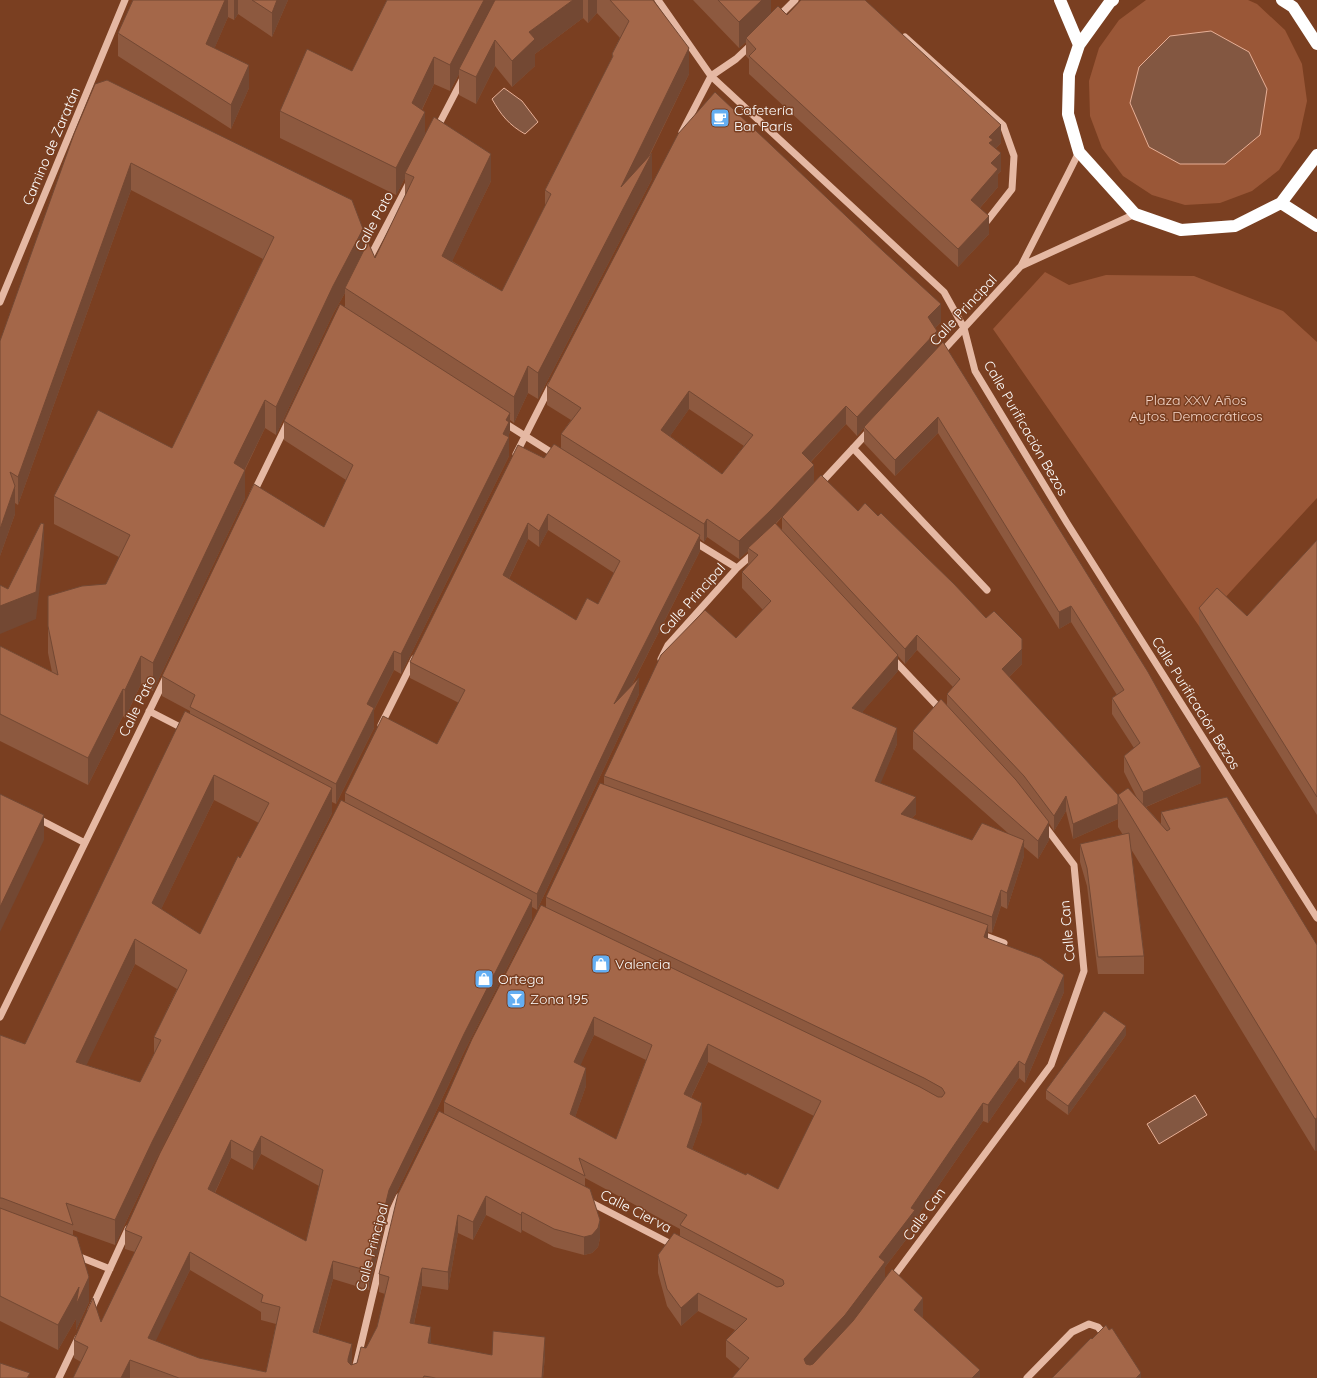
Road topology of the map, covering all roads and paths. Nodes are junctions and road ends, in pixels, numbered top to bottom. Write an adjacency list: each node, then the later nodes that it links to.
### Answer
1 (125, 0): 25 (street, Camino de Zaratán)
2 (658, 0): 13 (street, Calle Purificación Bezos)
3 (796, 0): 7 (street)
4 (1060, 0): 11 (highway)
5 (1113, 0): 11 (highway)
6 (1282, 0): 10 (highway)
7 (774, 22)
8 (898, 31): 21 (street)
9 (758, 38): 13 (street)
10 (1317, 44)
11 (1079, 45): 16 (highway)
12 (467, 70): 14 (street)
13 (711, 76): 15 (street); 26 (street, Calle Purificación Bezos)
14 (434, 134)
15 (679, 138)
16 (1079, 152): 20 (highway); 23 (street, Calle Principal)
17 (1317, 154): 19 (highway)
18 (412, 176): 24 (street, Calle Pato)
19 (1281, 203): 20 (highway); 22 (highway)
20 (1135, 214): 23 (street, Calle Principal)
21 (987, 221)
22 (1317, 226)
23 (1020, 266): 26 (street, Calle Principal)
24 (365, 267)
25 (0, 302)
26 (964, 328): 27 (street, Calle Principal); 53 (street, Calle Purificación Bezos)
27 (933, 362)
28 (554, 381): 32 (street)
29 (290, 417): 37 (street)
30 (498, 419): 32 (street)
31 (874, 425): 33 (street)
32 (525, 436): 34 (street); 35 (street)
33 (853, 448): 36 (street); 41 (street)
34 (565, 461)
35 (511, 464)
36 (813, 492)
37 (249, 503)
38 (684, 535): 40 (street)
39 (759, 548): 40 (street, Calle Principal)
40 (737, 568): 44 (street, Calle Principal)
41 (987, 590)
42 (885, 650): 47 (street)
43 (416, 655): 48 (street)
44 (658, 667)
45 (170, 668): 46 (street, Calle Pato)
46 (149, 711): 49 (street); 52 (street, Calle Pato)
47 (950, 720)
48 (377, 732)
49 (191, 733)
50 (26, 812): 52 (street)
51 (1038, 818): 63 (street, Calle Can)
52 (85, 843): 56 (street, Calle Pato)
53 (1317, 918)
54 (975, 932): 55 (street)
55 (1004, 943)
56 (0, 1016)
57 (403, 1190): 68 (street, Calle Principal)
58 (584, 1199): 60 (street, Calle Cierva)
59 (133, 1219): 62 (street)
60 (682, 1249)
61 (71, 1254): 62 (street)
62 (110, 1269): 64 (street)
63 (886, 1286)
64 (88, 1317)
65 (82, 1330): 67 (street)
66 (1111, 1343): 69 (street)
67 (59, 1378)
68 (353, 1378)
69 (1027, 1378)

